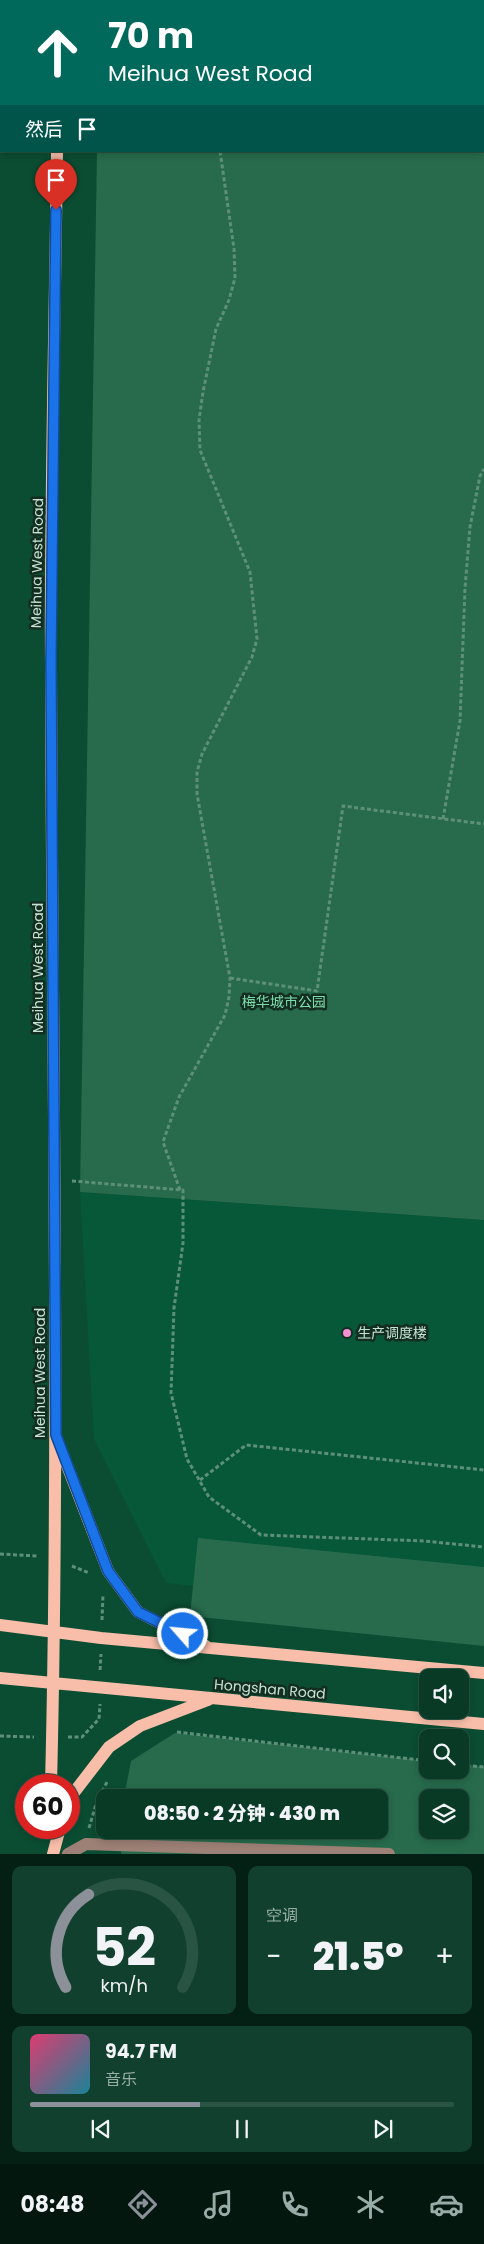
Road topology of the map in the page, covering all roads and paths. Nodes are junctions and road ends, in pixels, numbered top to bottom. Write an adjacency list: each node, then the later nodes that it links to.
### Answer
1 (57, 152): 7 (main road, Meihua West Road)
2 (220, 152): 6 (path)
3 (484, 469): 4 (path)
4 (443, 819): 5 (path); 6 (path)
5 (484, 824)
6 (230, 978): 8 (path)
7 (54, 1179): 8 (path); 9 (main road, Meihua West Road)
8 (180, 1190): 11 (path)
9 (56, 1435): 14 (main road, Meihua West Road); 15 (main road)
10 (484, 1470): 11 (path)
11 (200, 1480): 12 (path)
12 (484, 1547)
13 (0, 1625): 14 (main road)
14 (55, 1634): 15 (main road); 18 (main road, Meihua West Road)
15 (213, 1649): 16 (main road)
16 (484, 1673)
17 (0, 1678): 18 (main road, Hongshan Road)
18 (54, 1684): 19 (main road, Hongshan Road); 25 (main road, Meihua West Road)
19 (212, 1698): 20 (main road, Hongshan Road); 27 (main road)
20 (484, 1724)
21 (170, 1733): 22 (path)
22 (419, 1760)
23 (469, 1765): 24 (path)
24 (484, 1767)
25 (52, 1774)
26 (109, 1778): 30 (path)
27 (80, 1785)
28 (50, 1839): 31 (main road)
29 (56, 1839): 31 (main road)
30 (86, 1844): 32 (street); 33 (street)
31 (51, 1854)
32 (68, 1854)
33 (386, 1854)

